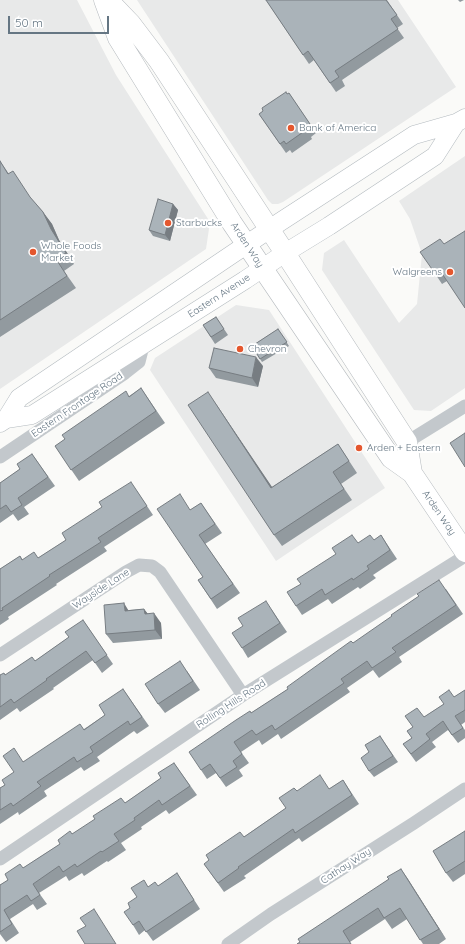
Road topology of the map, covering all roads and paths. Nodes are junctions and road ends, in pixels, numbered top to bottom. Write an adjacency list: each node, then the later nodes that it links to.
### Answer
1 (104, 0): 5 (main road, Arden Way)
2 (108, 0): 4 (main road, Arden Way)
3 (460, 121): 4 (main road, Eastern Avenue); 6 (main road, Eastern Avenue)
4 (269, 229): 5 (main road, Eastern Avenue); 6 (main road, Arden Way)
5 (247, 245): 7 (main road, Arden Way); 10 (main road, Eastern Avenue)
6 (285, 252): 7 (main road, Eastern Avenue); 11 (main road, Arden Way)
7 (262, 268): 8 (main road, Eastern Avenue); 13 (main road, Arden Way)
8 (143, 346): 10 (main road, Eastern Avenue); 12 (street, Eastern Frontage Road)
9 (465, 406): 11 (street)
10 (3, 421)
11 (407, 442): 13 (main road, Arden Way)
12 (0, 457)
13 (412, 473): 14 (main road, Arden Way)
14 (465, 552)
15 (465, 556): 17 (street, Rolling Hills Road)
16 (0, 655): 17 (street, Wayside Lane)
17 (243, 695): 19 (street, Rolling Hills Road)
18 (465, 789): 20 (street, Cathay Way)
19 (0, 859)
20 (228, 944)

